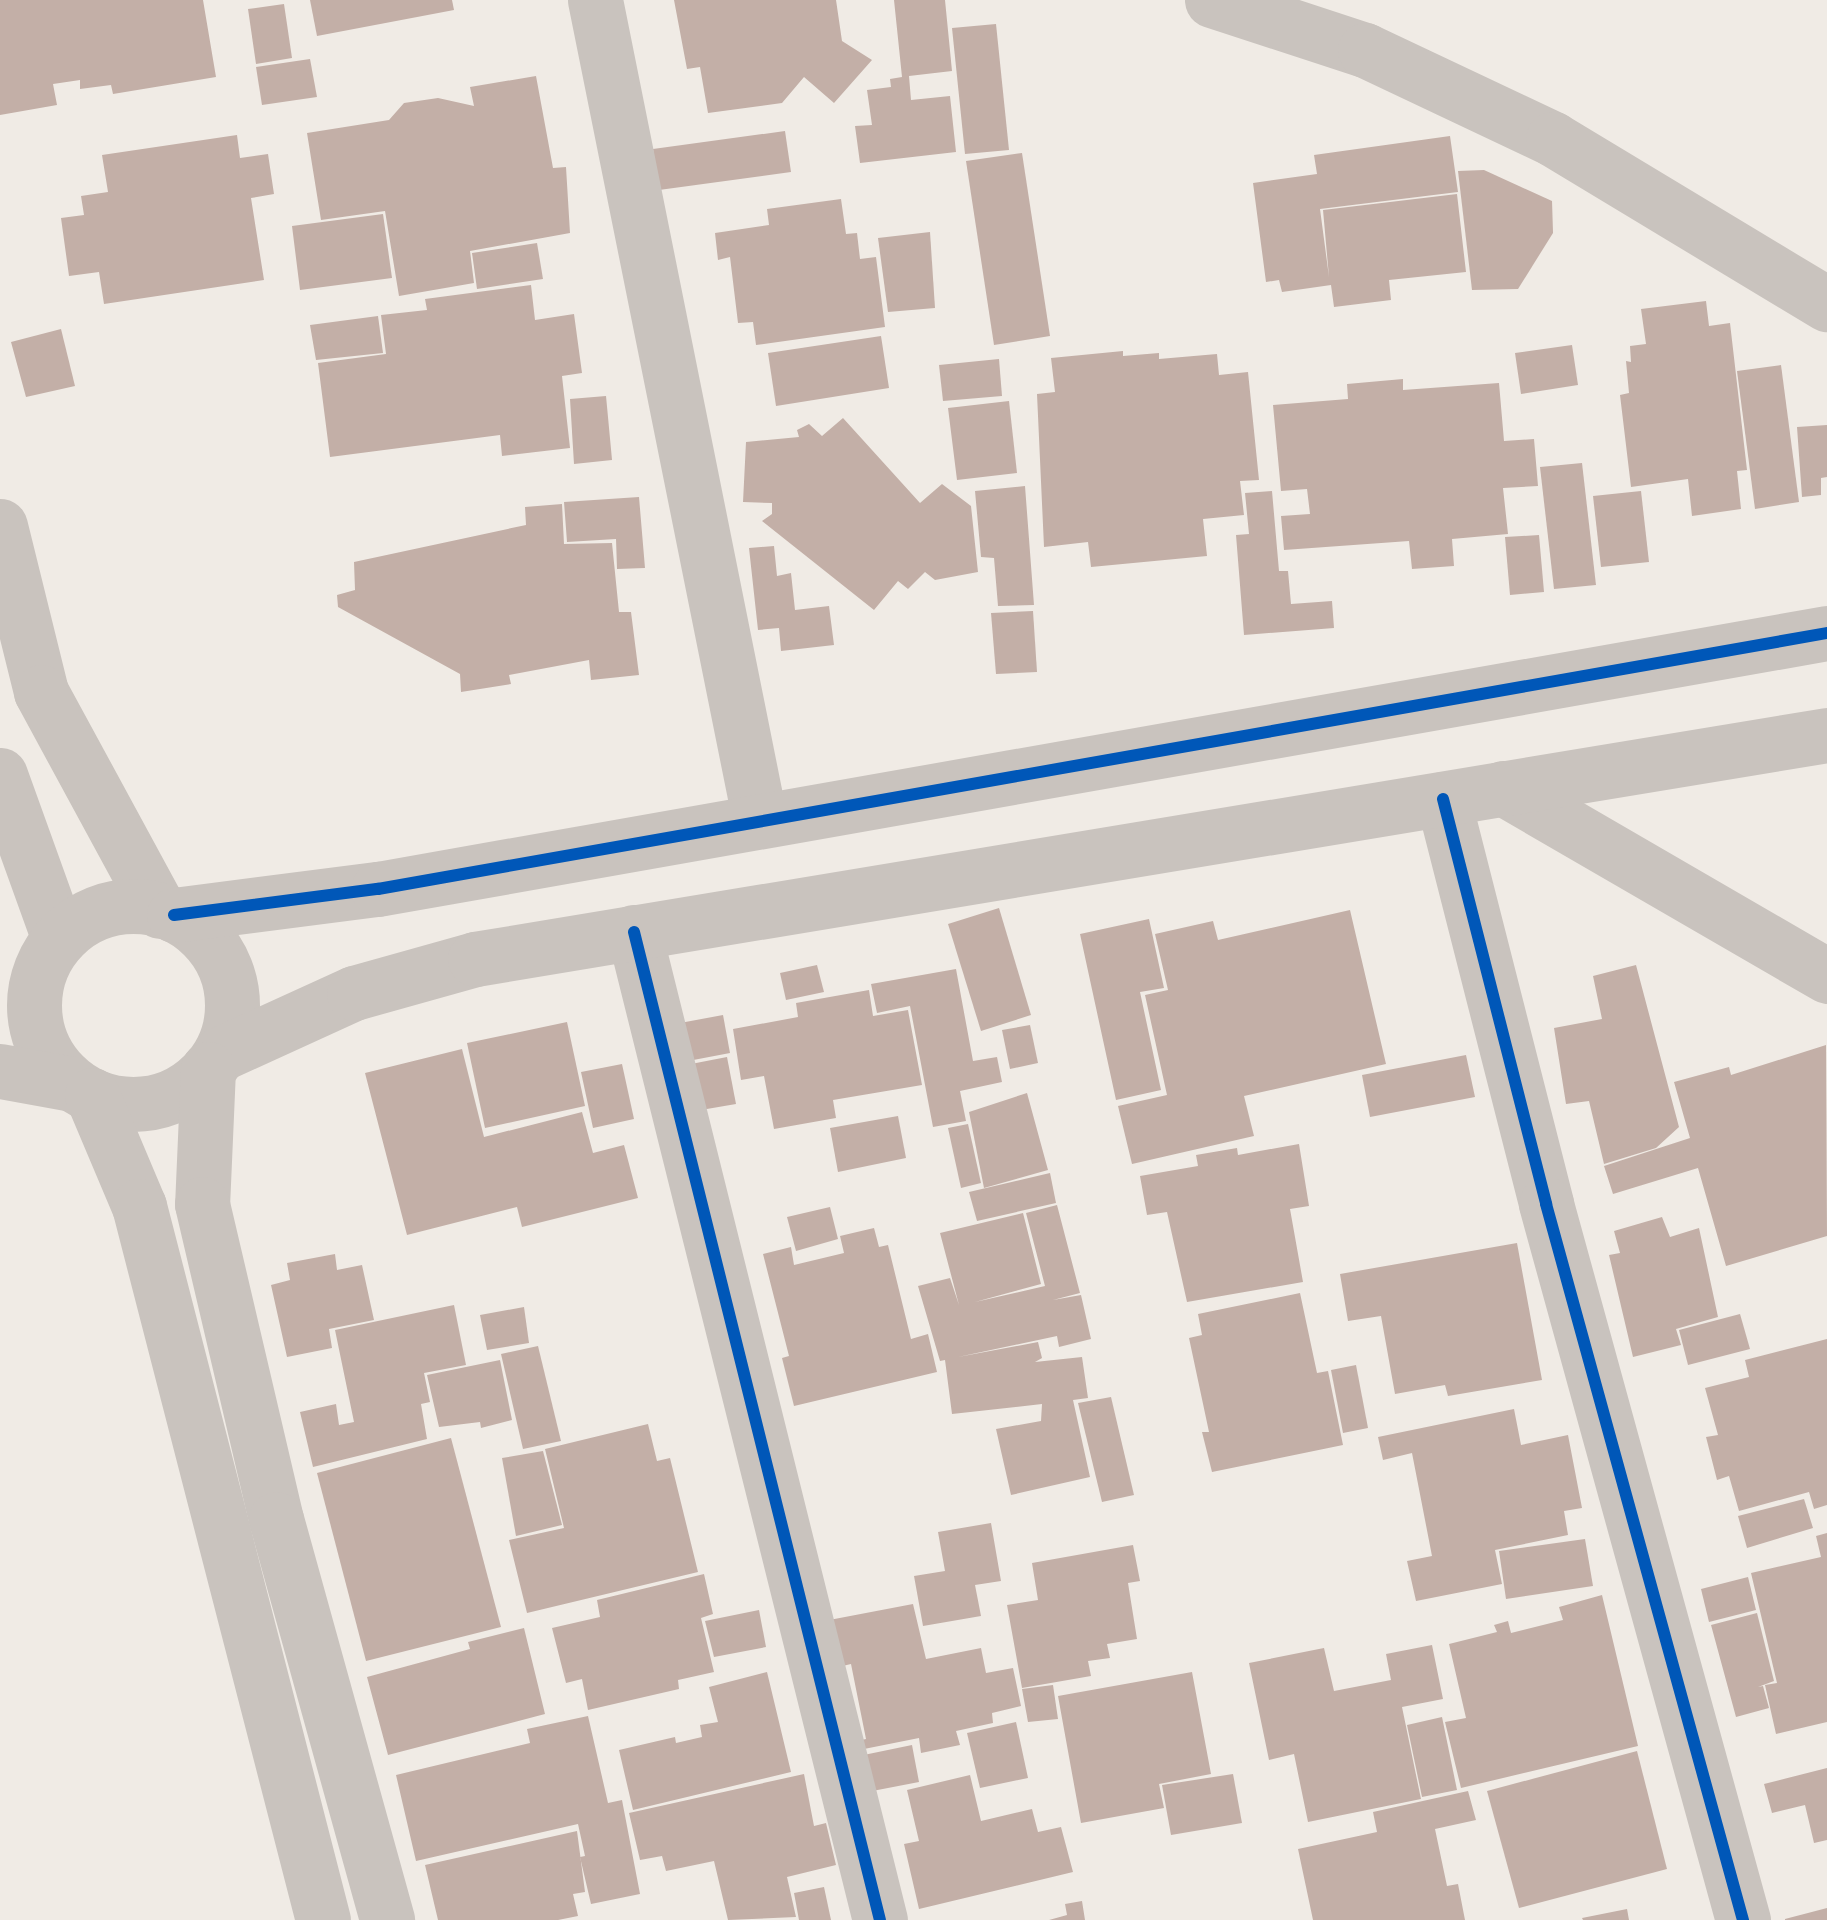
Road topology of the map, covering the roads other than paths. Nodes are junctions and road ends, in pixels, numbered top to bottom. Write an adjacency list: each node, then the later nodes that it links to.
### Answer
1 (595, 0): 10 (street)
2 (1212, 0): 3 (street)
3 (1827, 304)
4 (0, 526): 11 (street)
5 (1827, 632): 10 (street)
6 (1827, 734): 8 (street)
7 (0, 775): 13 (street)
8 (1503, 788): 9 (street); 14 (street)
9 (1442, 799): 12 (street); 21 (street)
10 (760, 821): 11 (street)
11 (167, 913): 13 (street); 15 (street)
12 (634, 932): 15 (street); 20 (street)
13 (35, 952): 17 (street)
14 (1827, 976)
15 (214, 1061): 17 (street); 19 (street)
16 (0, 1071): 17 (street)
17 (82, 1089): 18 (street)
18 (323, 1920)
19 (386, 1920)
20 (880, 1920)
21 (1743, 1920)

